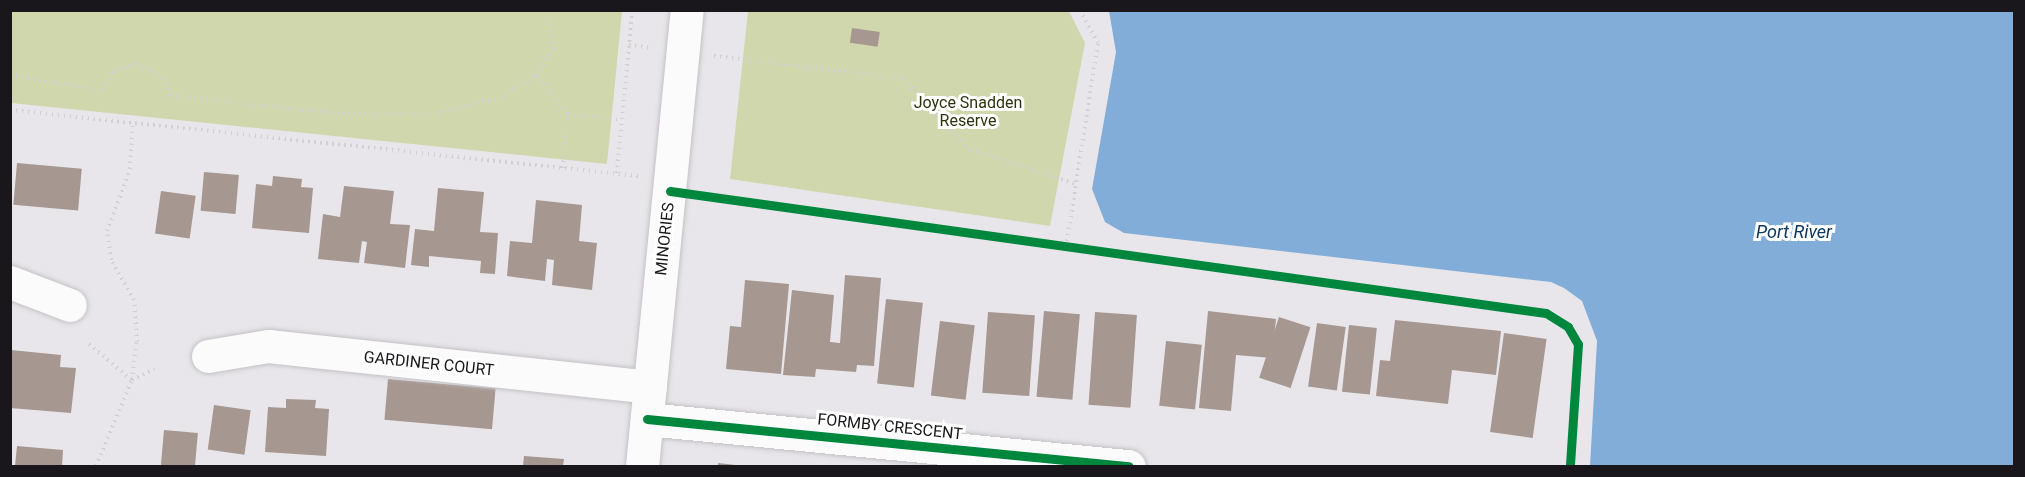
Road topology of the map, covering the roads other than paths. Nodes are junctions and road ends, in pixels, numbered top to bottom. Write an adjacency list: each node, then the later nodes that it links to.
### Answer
1 (687, 10): 5 (street, MINORIES)
2 (10, 282): 3 (street)
3 (70, 305)
4 (208, 356): 5 (street, GARDINER COURT)
5 (648, 403): 6 (street, MINORIES); 7 (street, FORMBY CRESCENT)
6 (642, 466)
7 (1129, 466)

